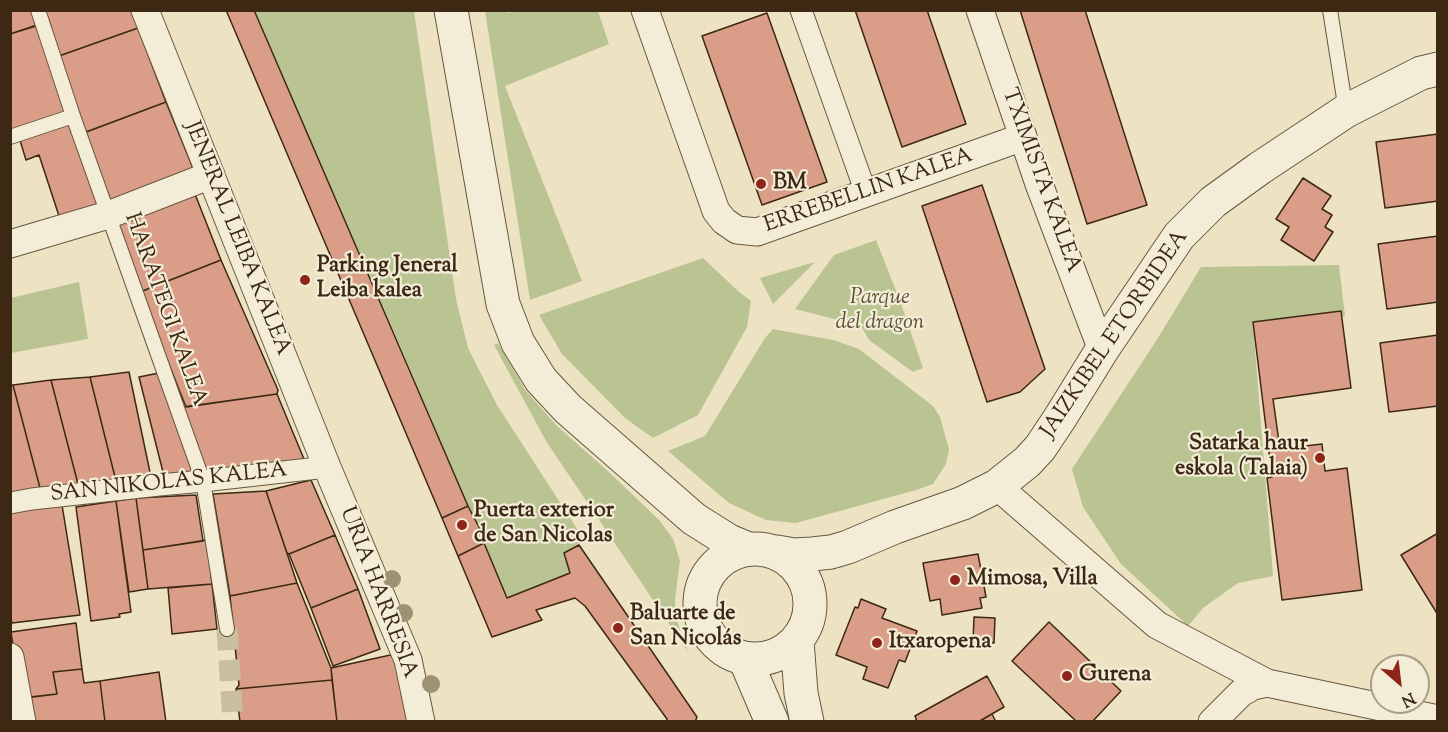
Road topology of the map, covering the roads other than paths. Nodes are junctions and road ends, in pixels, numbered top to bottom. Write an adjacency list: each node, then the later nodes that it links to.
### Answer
1 (38, 10): 10 (lane, HARATEGI KALEA)
2 (145, 10): 13 (street, JENERAL LEIBA KALEA)
3 (451, 10): 22 (street)
4 (645, 10): 14 (street, ERREBELLIN KALEA)
5 (801, 10): 14 (street)
6 (980, 10): 12 (street, TXIMISTA KALEA)
7 (1330, 10): 9 (lane)
8 (1437, 69): 9 (street, JAIZKIBEL ETORBIDEA)
9 (1346, 111): 17 (street, JAIZKIBEL ETORBIDEA)
10 (73, 116): 11 (lane); 15 (lane, HARATEGI KALEA)
11 (10, 137)
12 (1023, 137): 14 (street, ERREBELLIN KALEA); 17 (street, TXIMISTA KALEA)
13 (211, 175): 15 (street); 18 (street, JENERAL LEIBA KALEA)
14 (866, 194)
15 (108, 216): 16 (street); 19 (lane, HARATEGI KALEA)
16 (10, 243)
17 (1102, 350): 20 (street, JAIZKIBEL ETORBIDEA)
18 (327, 467): 19 (street, SAN NIKOLAS KALEA); 34 (street, URIA HARRESIA)
19 (203, 481): 21 (street, SAN NIKOLAS KALEA); 27 (lane, HARATEGI KALEA)
20 (997, 486): 23 (street, JAIZKIBEL ETORBIDEA); 31 (street)
21 (10, 503)
22 (679, 506): 24 (street); 25 (street)
23 (848, 547): 24 (street, JAIZKIBEL ETORBIDEA); 26 (street, JAIZKIBEL ETORBIDEA)
24 (762, 551): 25 (street); 26 (street)
25 (706, 578): 30 (street)
26 (811, 601): 28 (street)
27 (228, 628)
28 (797, 641): 30 (street); 36 (street)
29 (10, 657): 33 (street)
30 (746, 659): 35 (street)
31 (1267, 683): 32 (street); 37 (street)
32 (1437, 719)
33 (22, 722)
34 (421, 722)
35 (772, 722)
36 (807, 722)
37 (1212, 722)

